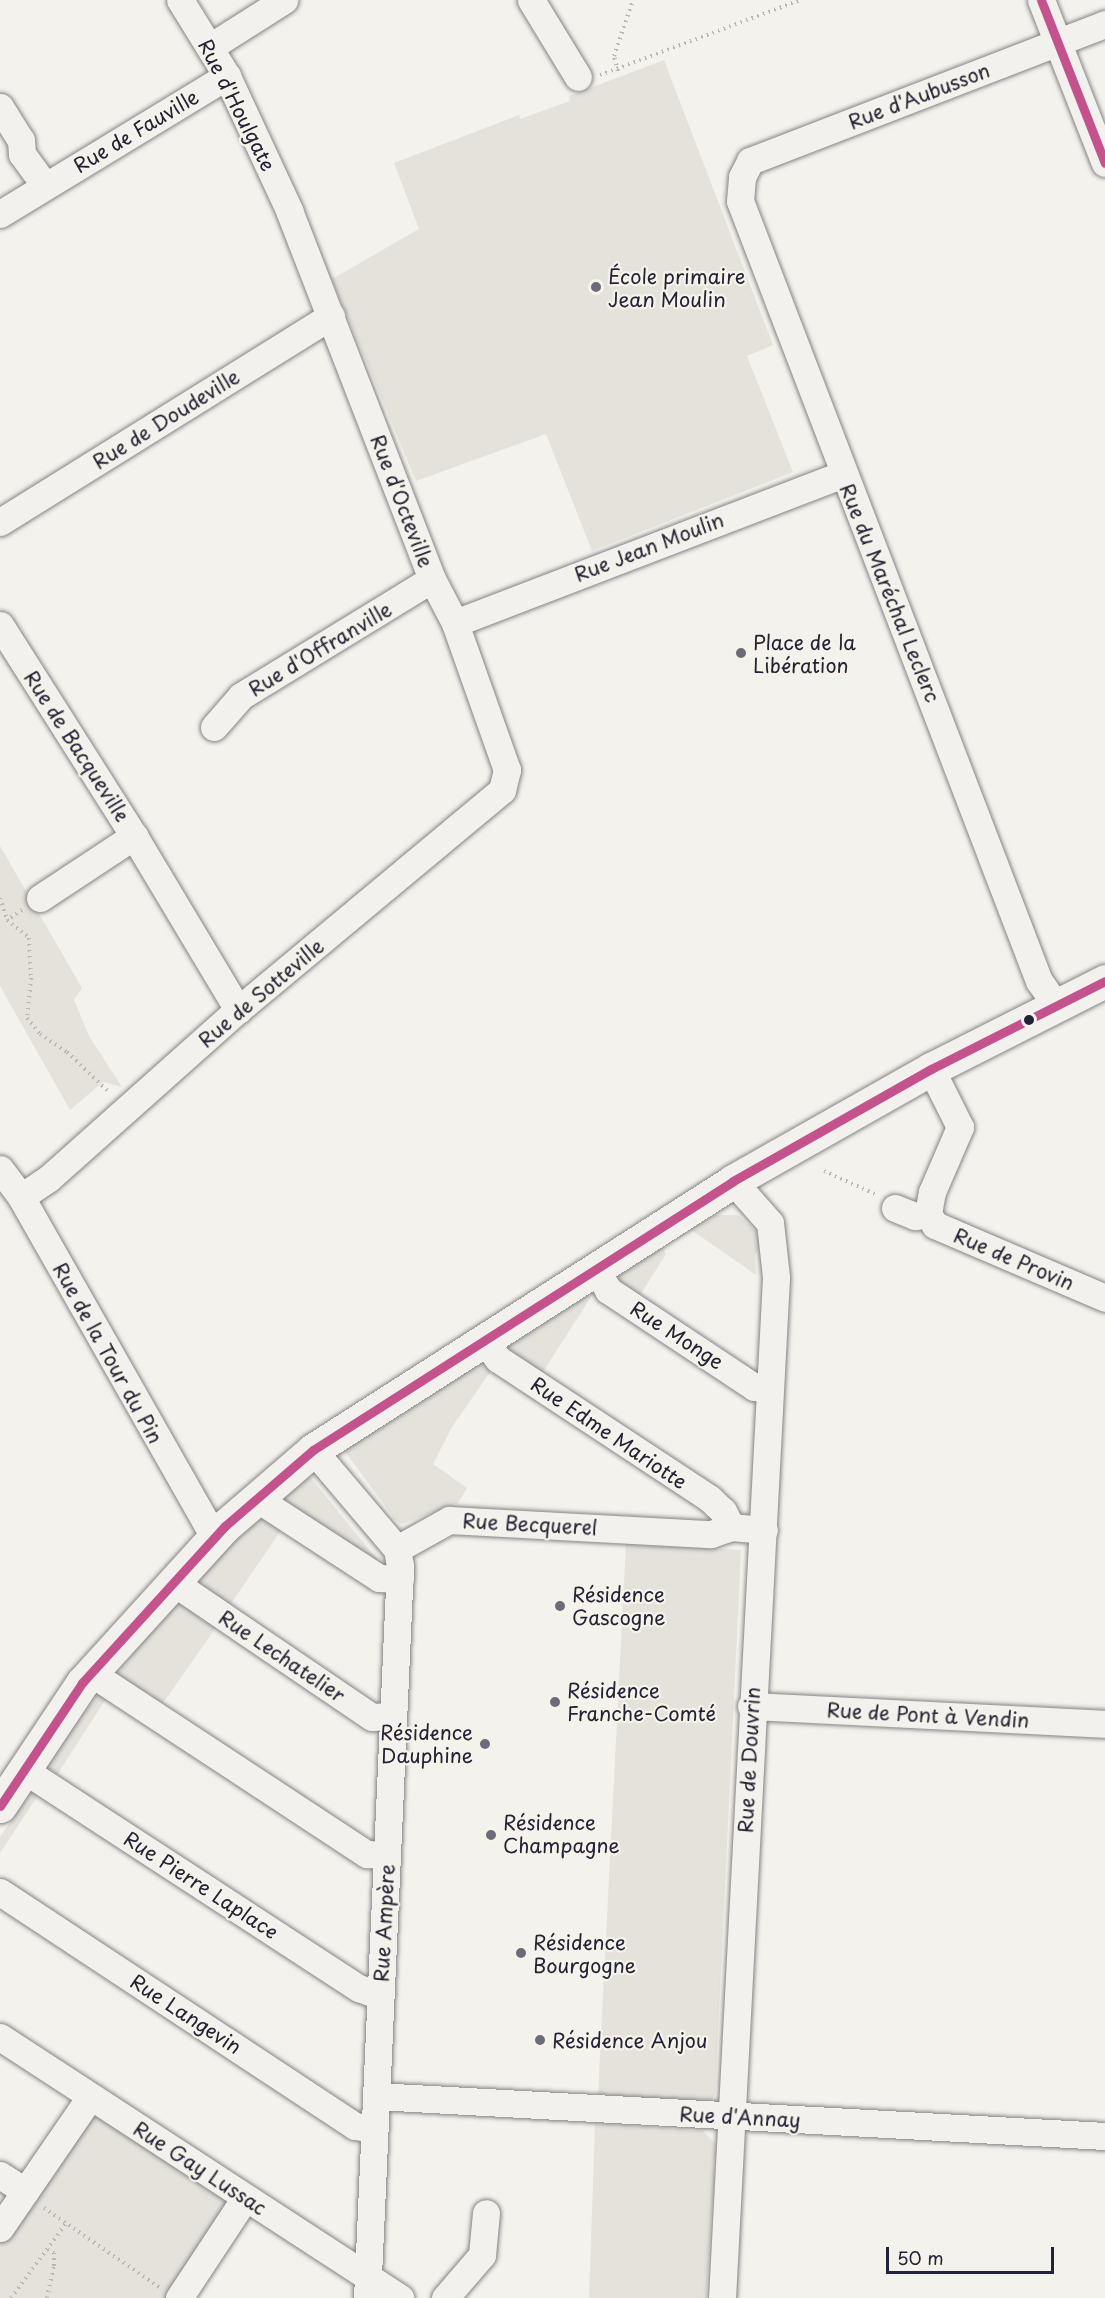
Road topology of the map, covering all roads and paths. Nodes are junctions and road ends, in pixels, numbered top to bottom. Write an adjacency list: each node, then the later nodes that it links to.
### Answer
1 (180, 0): 9 (street, Rue d'Houlgate)
2 (284, 0): 9 (street)
3 (531, 0): 11 (street)
4 (633, 0): 5 (path)
5 (801, 0)
6 (1041, 0): 8 (street)
7 (1105, 24): 8 (street, Rue d'Aubusson)
8 (1058, 42): 14 (street); 15 (street, Rue d'Aubusson)
9 (210, 47): 10 (street, Rue d'Houlgate)
10 (227, 76): 16 (street, Rue de Fauville); 17 (street, Rue d'Houlgate)
11 (578, 76)
12 (0, 107): 13 (street)
13 (11, 158): 16 (street)
14 (1105, 163)
15 (742, 177): 20 (street, Rue du Maréchal Leclerc)
16 (45, 186): 18 (street, Rue de Fauville)
17 (290, 212): 19 (street, Rue d'Octeville)
18 (0, 214)
19 (331, 316): 21 (street, Rue de Doudeville); 22 (street, Rue d'Octeville)
20 (843, 474): 23 (street, Rue Jean Moulin); 32 (street, Rue du Maréchal Leclerc)
21 (0, 522)
22 (432, 579): 23 (street, Rue d'Octeville); 25 (street, Rue d'Offranville)
23 (455, 623): 26 (street, Rue d'Octeville)
24 (0, 625): 27 (street, Rue de Bacqueville)
25 (214, 727)
26 (502, 790): 33 (street, Rue de Sotteville)
27 (134, 836): 29 (street, Rue de Bacqueville); 33 (street, Rue de Bacqueville)
28 (0, 898): 30 (path)
29 (40, 898): 30 (path)
30 (7, 920): 35 (path)
31 (1105, 981): 32 (street)
32 (1056, 1005): 34 (street)
33 (238, 1010): 35 (street, Rue de Sotteville)
34 (931, 1069): 38 (street); 41 (street)
35 (127, 1108): 39 (street, Rue de Sotteville)
36 (0, 1168): 39 (street, Rue de la Tour du Pin)
37 (824, 1171): 40 (path)
38 (733, 1181): 42 (street); 45 (street, Rue de Douvrin)
39 (21, 1197): 50 (street, Rue de la Tour du Pin)
40 (895, 1208): 41 (street, Rue de Provin)
41 (928, 1214): 43 (street, Rue de Provin)
42 (595, 1268): 44 (street); 45 (street, Rue Monge)
43 (1105, 1298)
44 (484, 1341): 46 (street); 48 (street, Rue Edme Mariotte)
45 (770, 1388): 49 (street, Rue de Douvrin)
46 (313, 1450): 47 (street); 51 (street)
47 (256, 1498): 50 (street); 52 (street)
48 (731, 1527): 49 (street, Rue Becquerel); 51 (street, Rue Becquerel)
49 (764, 1530): 55 (street, Rue de Douvrin)
50 (214, 1537): 53 (street)
51 (397, 1549): 52 (street, Rue Ampère)
52 (400, 1579): 56 (street, Rue Ampère)
53 (173, 1582): 54 (street); 56 (street, Rue Lechatelier)
54 (91, 1673): 58 (street); 60 (street)
55 (751, 1706): 57 (street, Rue de Pont à Vendin); 66 (street, Rue de Douvrin)
56 (393, 1716): 60 (street, Rue Ampère)
57 (1105, 1724)
58 (24, 1770): 59 (street); 62 (street, Rue Pierre Laplace)
59 (0, 1806)
60 (387, 1854): 62 (street, Rue Ampère)
61 (0, 1892): 67 (street, Rue Langevin)
62 (380, 1996): 65 (street, Rue Ampère)
63 (0, 2037): 64 (street, Rue Gay Lussac)
64 (90, 2097): 70 (street); 71 (street, Rue Gay Lussac)
65 (376, 2097): 66 (street, Rue d'Annay); 67 (street, Rue Ampère)
66 (731, 2116): 68 (street, Rue d'Annay); 82 (street, Rue de Douvrin)
67 (374, 2129): 76 (street, Rue Ampère)
68 (1105, 2136)
69 (0, 2175): 70 (street)
70 (26, 2192): 73 (path); 74 (street)
71 (245, 2198): 76 (street, Rue Gay Lussac); 77 (street)
72 (486, 2213): 81 (street)
73 (67, 2222): 75 (path); 77 (path)
74 (0, 2228)
75 (48, 2250): 78 (path); 79 (path)
76 (367, 2286): 80 (street, Rue Gay Lussac)
77 (181, 2297)
78 (11, 2298)
79 (47, 2298)
80 (401, 2298)
81 (445, 2298)
82 (722, 2298)

